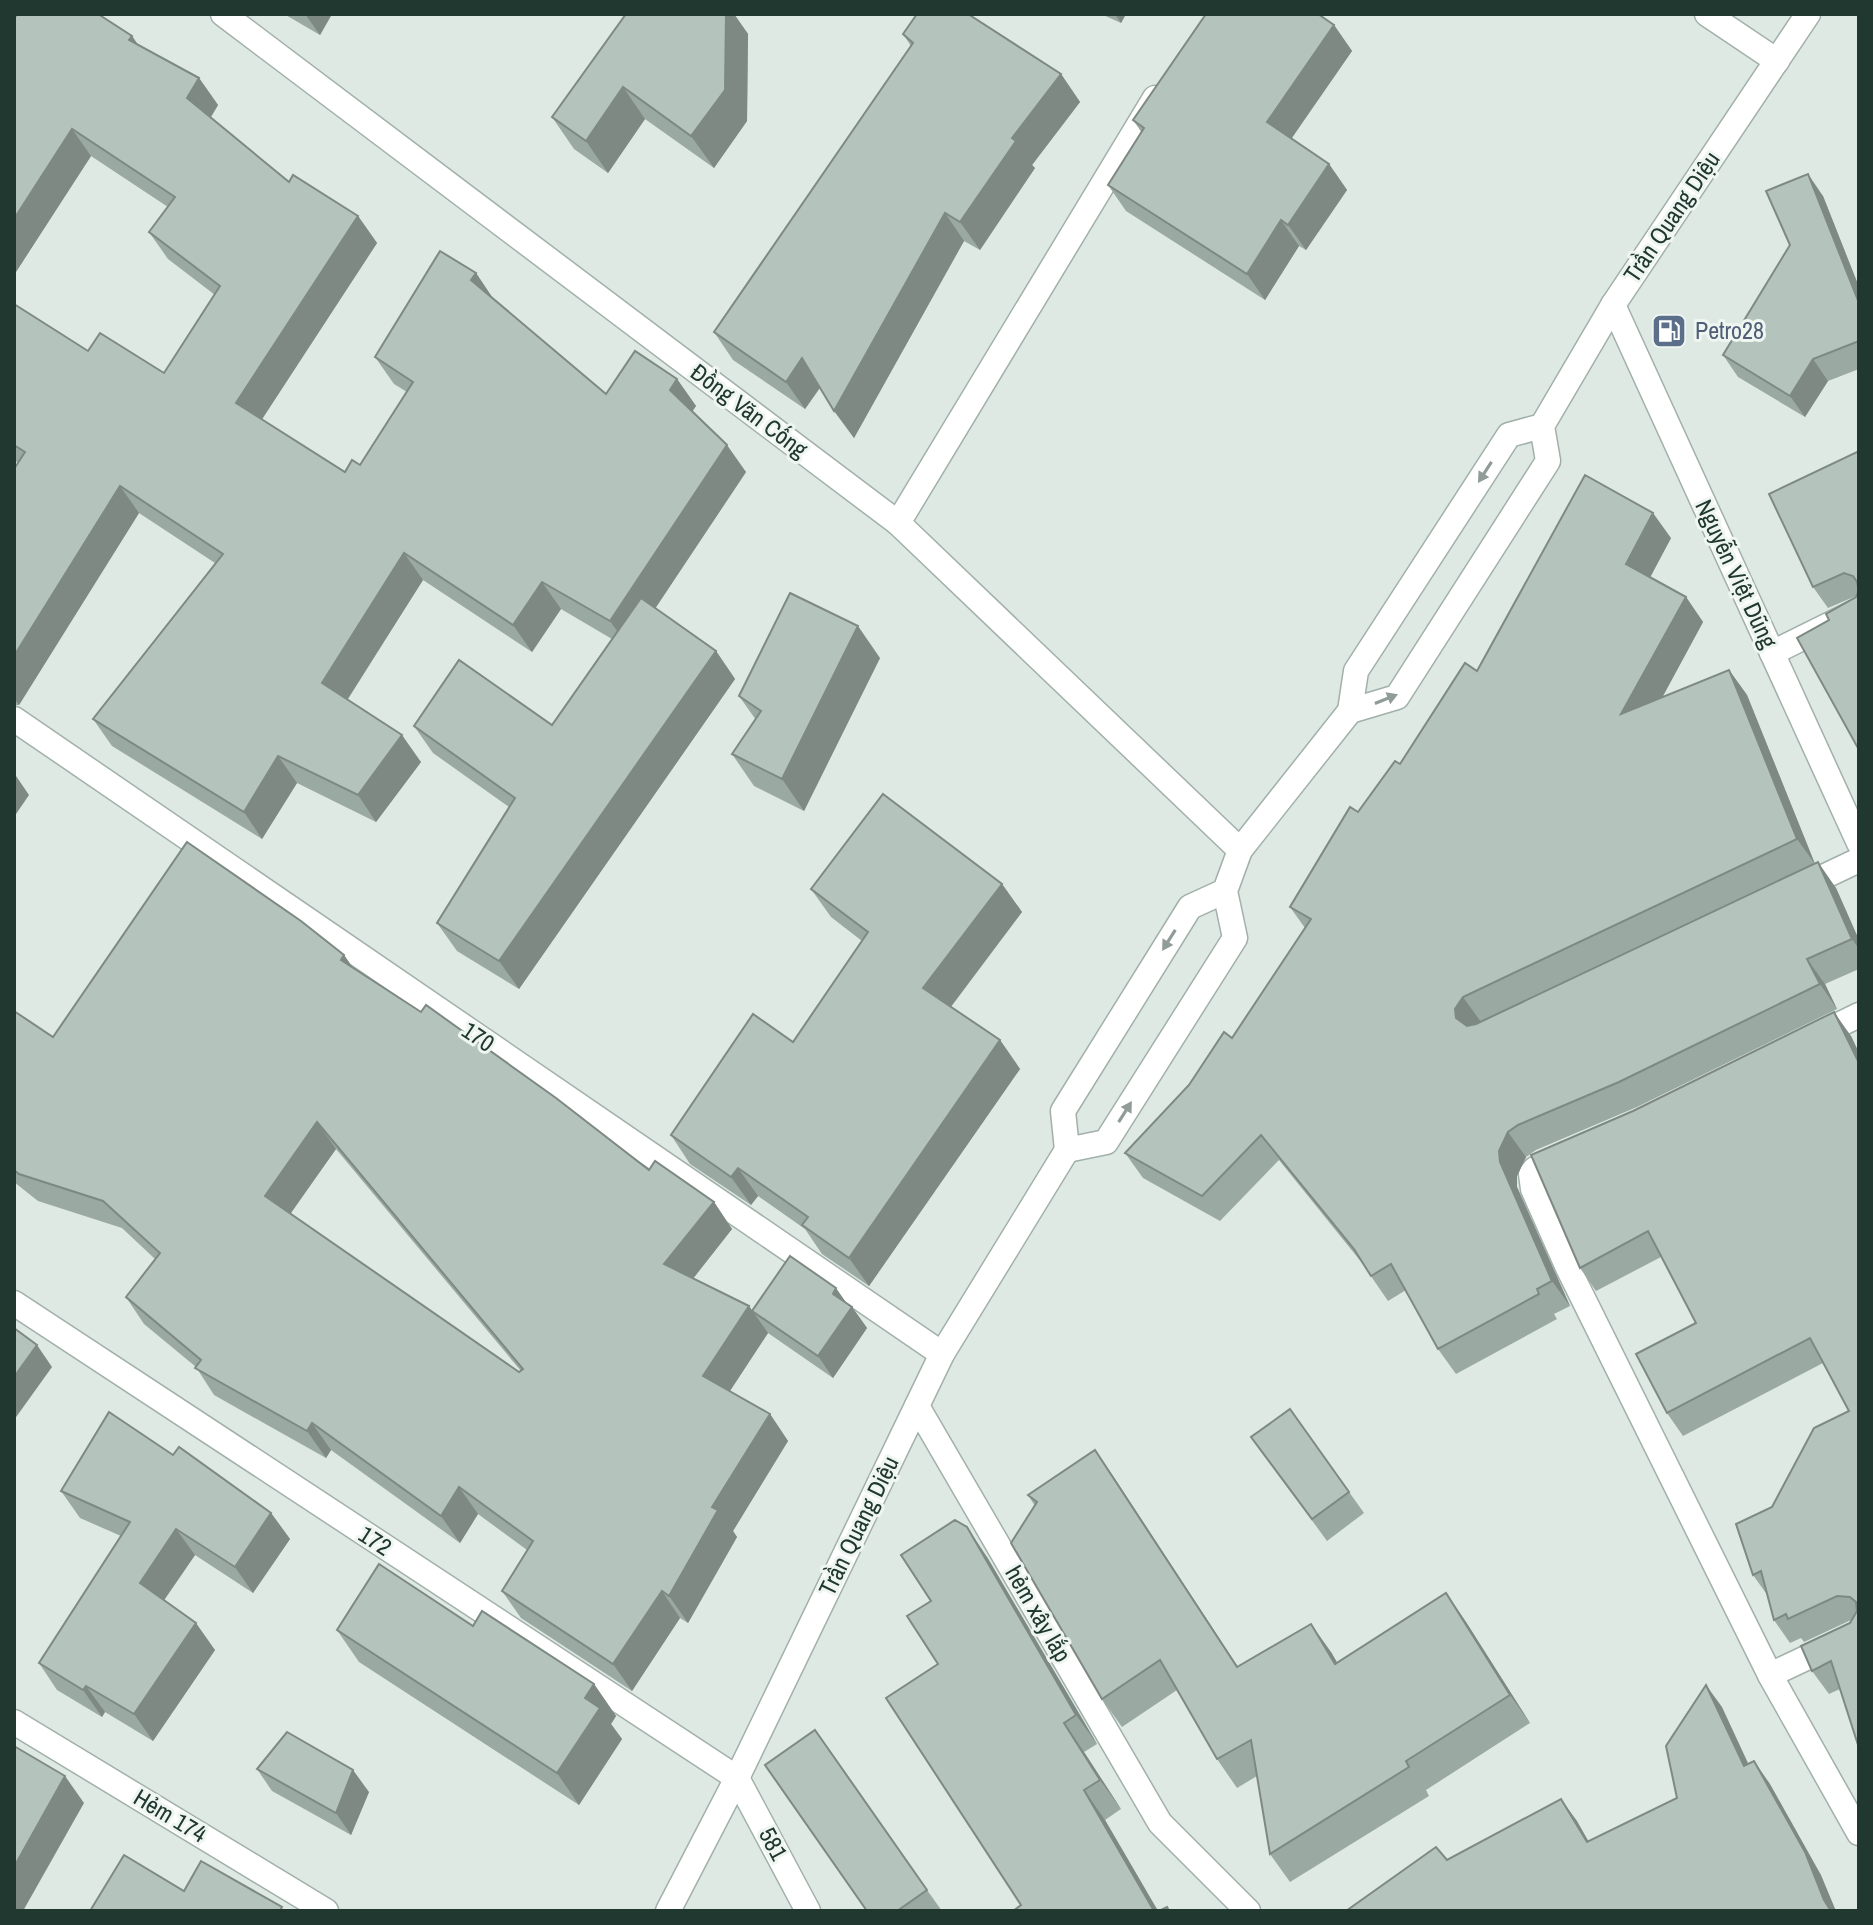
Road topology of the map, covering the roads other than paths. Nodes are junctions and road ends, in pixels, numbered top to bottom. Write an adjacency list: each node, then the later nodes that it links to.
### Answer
1 (223, 14): 8 (street, Đồng Văn Cống)
2 (1707, 14): 4 (street)
3 (1808, 14): 4 (street, Trần Quang Diệu)
4 (1777, 61): 6 (street, Trần Quang Diệu)
5 (1165, 81): 8 (street)
6 (1613, 305): 7 (street, Trần Quang Diệu); 10 (street, Nguyễn Việt Dũng)
7 (1542, 426): 11 (street, one-way to 11); 11 (street, one-way to 7)
8 (898, 523): 14 (street, Đồng Văn Cống)
9 (1859, 610): 10 (street)
10 (1772, 653): 13 (street, Nguyễn Việt Dũng)
11 (1350, 711): 14 (street)
12 (14, 719): 23 (street, 170)
13 (1859, 843)
14 (1240, 850): 16 (street)
15 (1859, 860): 17 (street)
16 (1225, 891): 21 (street, one-way to 21); 21 (street, one-way to 16)
17 (1773, 900)
18 (1859, 1015): 19 (street)
19 (1791, 1048)
20 (1585, 1146): 26 (street)
21 (1067, 1150): 23 (street, Trần Quang Diệu)
22 (14, 1303): 28 (street, 172)
23 (942, 1354): 24 (street, Trần Quang Diệu)
24 (917, 1406): 28 (street, Trần Quang Diệu); 33 (street, hẻm xây lắp)
25 (1859, 1633): 26 (street)
26 (1770, 1675): 29 (street)
27 (14, 1722): 30 (street, Hẻm 174)
28 (737, 1778): 31 (street, Trần Quang Diệu); 32 (street, 581)
29 (1859, 1833)
30 (326, 1911)
31 (668, 1911)
32 (808, 1911)
33 (1248, 1911)

